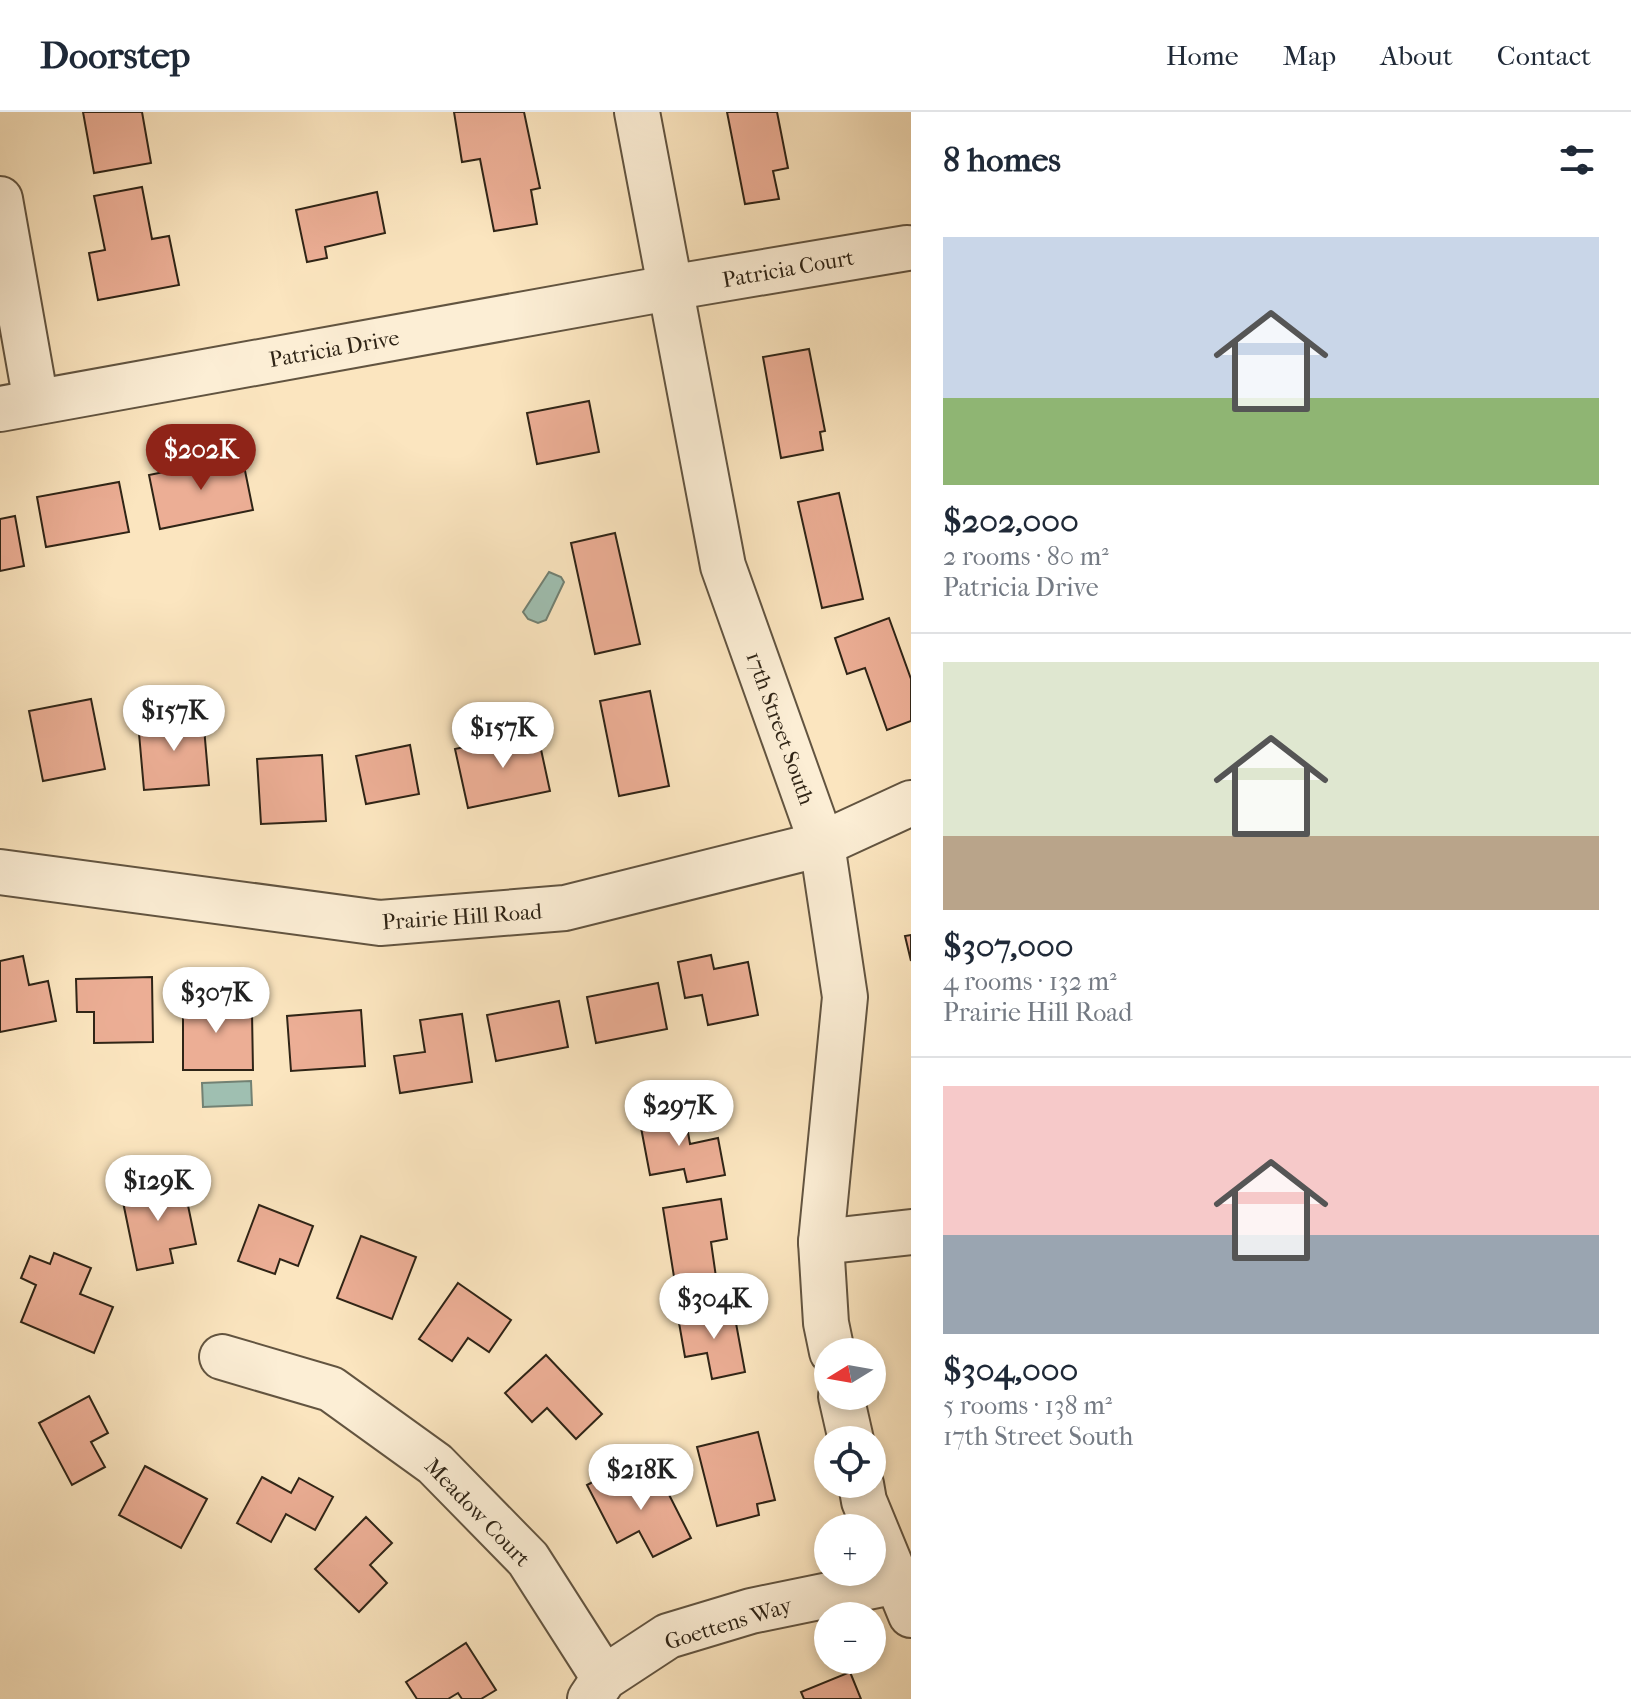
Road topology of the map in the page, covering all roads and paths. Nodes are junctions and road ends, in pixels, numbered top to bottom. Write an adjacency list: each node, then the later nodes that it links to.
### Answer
1 (637, 112): 4 (street, 17th Street South)
2 (0, 199): 5 (street)
3 (907, 248): 4 (street, Patricia Court)
4 (669, 288): 5 (street, Patricia Drive); 7 (street, 17th Street South)
5 (18, 406)
6 (911, 803): 7 (street, Prairie Hill Road)
7 (822, 844): 8 (street, Prairie Hill Road); 10 (street, 17th Street South)
8 (0, 872)
9 (911, 1232): 10 (street)
10 (821, 1242): 11 (street, 17th Street South)
11 (829, 1338)
12 (222, 1357): 15 (street, Meadow Court)
13 (863, 1498): 14 (street)
14 (904, 1598): 15 (street, Goettens Way)
15 (597, 1689)

